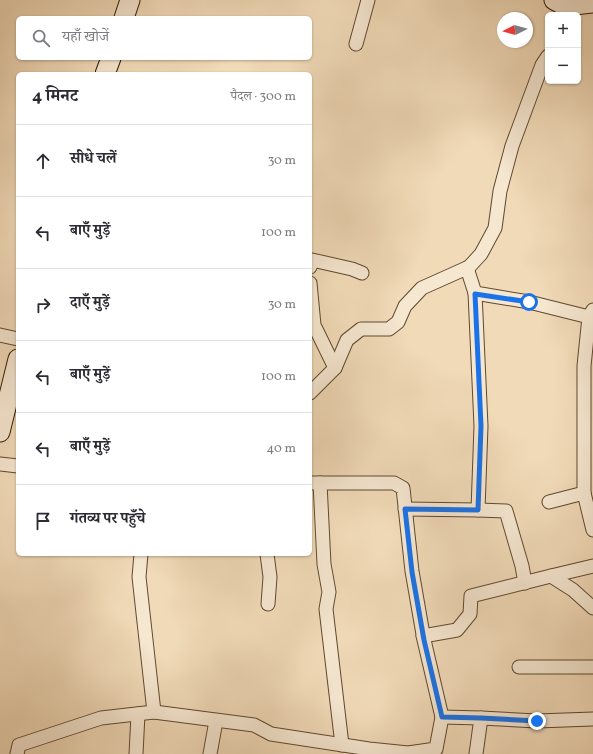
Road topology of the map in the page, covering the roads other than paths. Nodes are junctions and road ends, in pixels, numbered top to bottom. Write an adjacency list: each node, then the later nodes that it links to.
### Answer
1 (130, 0): 5 (main road)
2 (368, 0): 6 (street)
3 (593, 3): 4 (main road)
4 (562, 7)
5 (125, 16)
6 (356, 44)
7 (110, 60): 9 (main road)
8 (545, 60): 11 (street)
9 (106, 72)
10 (312, 260): 12 (street)
11 (467, 268): 13 (street); 20 (street)
12 (362, 273)
13 (475, 294): 15 (street); 29 (street)
14 (312, 304): 20 (street)
15 (591, 314): 17 (street)
16 (0, 334): 18 (street)
17 (590, 335): 26 (street)
18 (16, 338)
19 (16, 367): 22 (main road)
20 (335, 368): 21 (street)
21 (312, 391)
22 (0, 432)
23 (0, 464): 24 (street)
24 (16, 466)
25 (315, 483): 28 (street); 47 (street)
26 (584, 493): 27 (street); 30 (street)
27 (549, 502)
28 (405, 509): 29 (street); 38 (street)
29 (478, 510): 35 (street)
30 (593, 530)
31 (141, 556): 41 (street)
32 (267, 556): 36 (street)
33 (593, 566): 34 (street)
34 (551, 576): 35 (street); 37 (street)
35 (525, 583): 38 (street)
36 (268, 604)
37 (593, 608)
38 (423, 636): 43 (street)
39 (519, 667): 40 (street)
40 (593, 668)
41 (154, 712): 42 (street); 46 (street)
42 (138, 714): 48 (street); 49 (street)
43 (442, 717): 44 (street); 47 (street)
44 (481, 718): 45 (street); 51 (street)
45 (593, 719)
46 (216, 721): 47 (street); 50 (street)
47 (342, 745)
48 (17, 754)
49 (136, 754)
50 (210, 754)
51 (476, 754)

